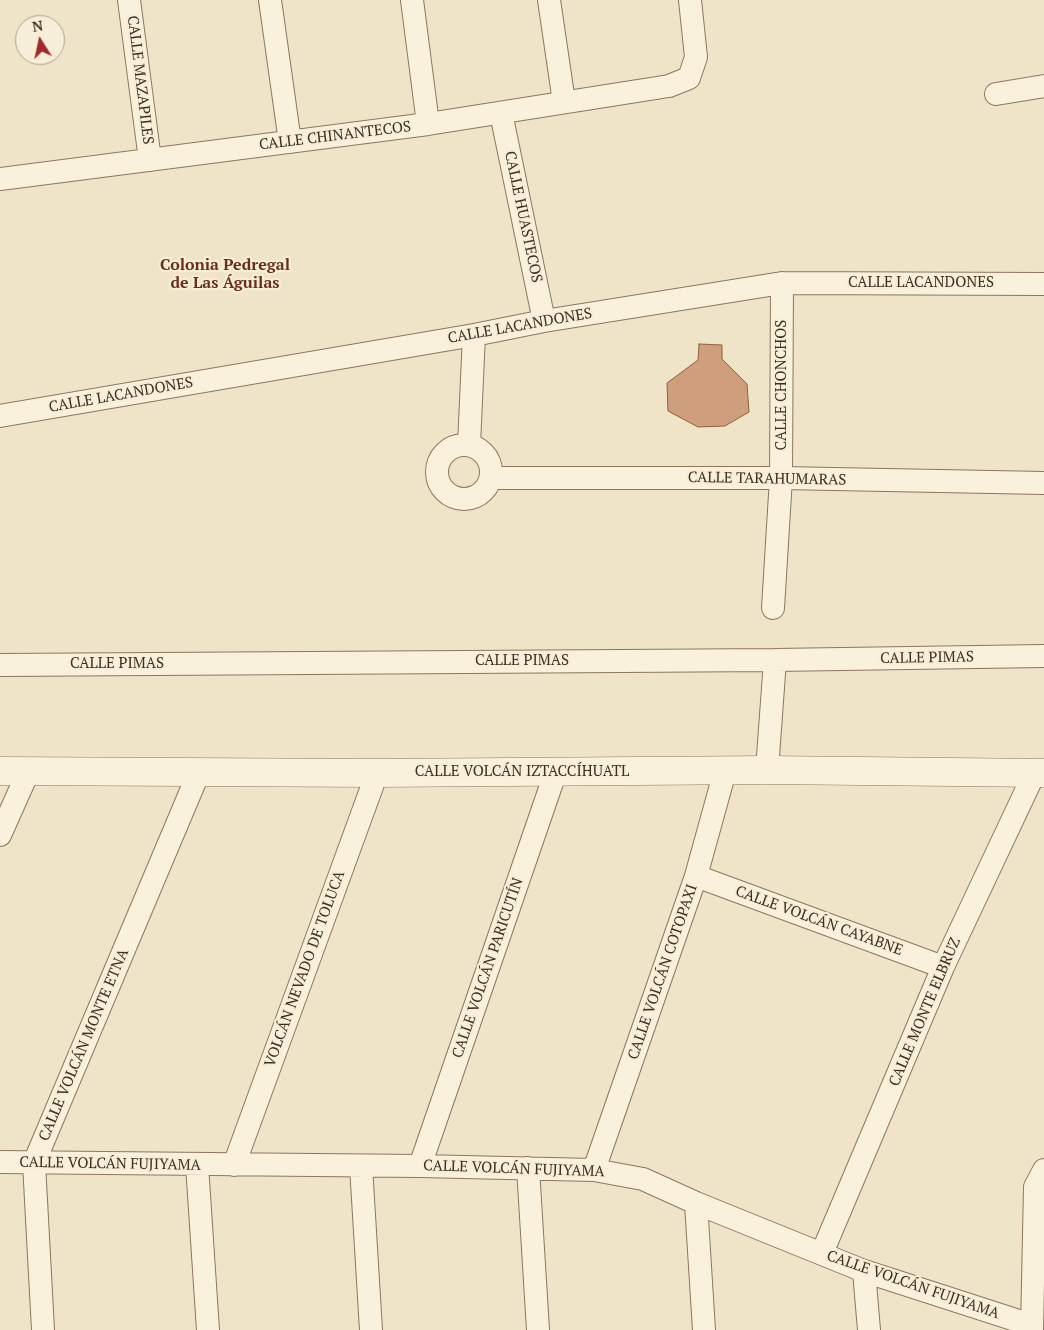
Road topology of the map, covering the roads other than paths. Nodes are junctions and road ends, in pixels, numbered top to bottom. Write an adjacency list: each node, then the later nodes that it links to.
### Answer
1 (129, 0): 12 (street, CALLE MAZAPILES)
2 (270, 0): 11 (street)
3 (412, 0): 10 (street)
4 (549, 0): 8 (street)
5 (690, 0): 8 (street, CALLE CHINANTECOS)
6 (1044, 86): 7 (street)
7 (996, 94)
8 (564, 102): 9 (street, CALLE CHINANTECOS)
9 (501, 113): 10 (street, CALLE CHINANTECOS); 16 (street, CALLE HUASTECOS)
10 (428, 124): 11 (street, CALLE CHINANTECOS)
11 (290, 142): 12 (street, CALLE CHINANTECOS)
12 (150, 160): 13 (street, CALLE CHINANTECOS)
13 (0, 180)
14 (782, 283): 15 (street, CALLE LACANDONES); 16 (street, CALLE LACANDONES); 21 (street, CALLE CHONCHOS)
15 (1044, 284)
16 (544, 321): 17 (street, CALLE LACANDONES)
17 (474, 335): 18 (street, CALLE LACANDONES); 19 (street)
18 (0, 416)
19 (469, 445): 20 (street); 20 (street)
20 (491, 478): 21 (street, CALLE TARAHUMARAS)
21 (781, 478): 22 (street, CALLE TARAHUMARAS); 23 (street, CALLE CHONCHOS)
22 (1044, 483)
23 (772, 608)
24 (1044, 656): 25 (street, CALLE PIMAS)
25 (775, 660): 26 (street, CALLE PIMAS); 28 (street)
26 (0, 665)
27 (29, 770): 29 (street, CALLE VOLCÁN IZTACCÍHUATL); 32 (street, CALLE VOLCÁN IZTACCÍHUATL); 35 (street)
28 (767, 770): 31 (street, CALLE VOLCÁN IZTACCÍHUATL); 34 (street, CALLE VOLCÁN IZTACCÍHUATL)
29 (0, 771)
30 (556, 771): 31 (street, CALLE VOLCÁN IZTACCÍHUATL); 33 (street, CALLE VOLCÁN IZTACCÍHUATL); 43 (street, CALLE VOLCÁN PARICUTÍN)
31 (725, 771): 36 (street, CALLE VOLCÁN COTOPAXI)
32 (198, 772): 33 (street, CALLE VOLCÁN IZTACCÍHUATL); 39 (street, CALLE VOLCÁN MONTE ETNA)
33 (376, 773): 41 (street, VOLCÁN NEVADO DE TOLUCA)
34 (1039, 773): 37 (street, CALLE MONTE ELBRUZ)
35 (0, 835)
36 (696, 876): 37 (street, CALLE VOLCÁN CAYABNE); 45 (street, CALLE VOLCÁN COTOPAXI)
37 (943, 967): 48 (street, CALLE MONTE ELBRUZ)
38 (0, 1162): 39 (street, CALLE VOLCÁN FUJIYAMA)
39 (34, 1163): 40 (street, CALLE VOLCÁN FUJIYAMA); 51 (street, CALLE VOLCÁN MONTE ETNA)
40 (197, 1165): 41 (street, CALLE VOLCÁN FUJIYAMA); 52 (street)
41 (234, 1166): 42 (street, CALLE VOLCÁN FUJIYAMA)
42 (361, 1166): 43 (street, CALLE VOLCÁN FUJIYAMA); 53 (street)
43 (420, 1166): 44 (street, CALLE VOLCÁN FUJIYAMA)
44 (528, 1168): 45 (street, CALLE VOLCÁN FUJIYAMA); 54 (street)
45 (594, 1170): 47 (street, CALLE VOLCÁN FUJIYAMA)
46 (1039, 1178): 50 (street)
47 (696, 1203): 48 (street, CALLE VOLCÁN FUJIYAMA); 55 (street)
48 (822, 1253): 49 (street, CALLE VOLCÁN FUJIYAMA)
49 (864, 1271): 50 (street, CALLE VOLCÁN FUJIYAMA); 56 (street)
50 (1032, 1328)
51 (43, 1330)
52 (208, 1330)
53 (371, 1330)
54 (538, 1330)
55 (704, 1330)
56 (868, 1330)

